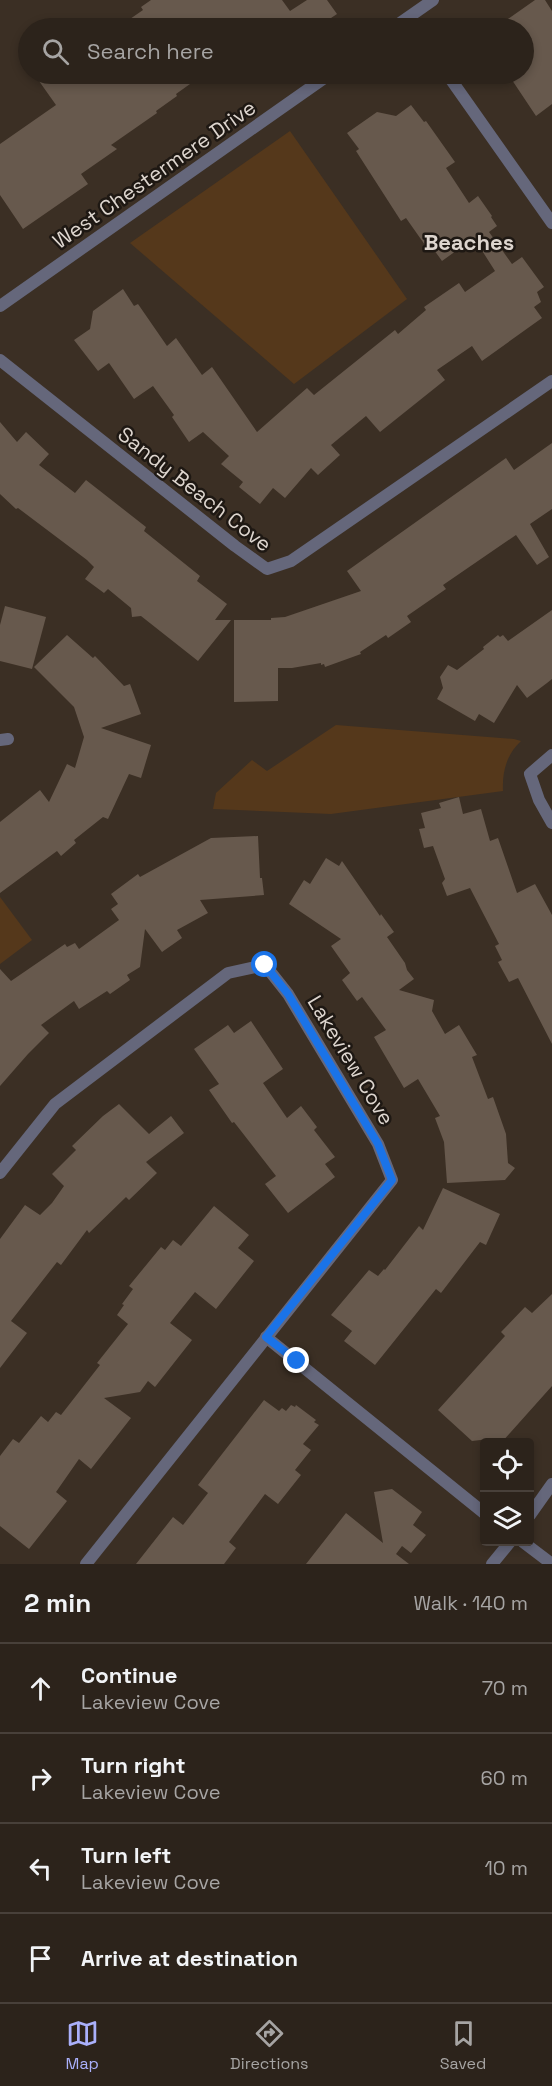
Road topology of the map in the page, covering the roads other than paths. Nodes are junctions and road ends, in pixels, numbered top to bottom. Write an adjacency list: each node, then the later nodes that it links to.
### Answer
1 (433, 0): 2 (street)
2 (410, 17)
3 (316, 84): 6 (street, West Chestermere Drive)
4 (454, 84): 5 (street)
5 (552, 223)
6 (0, 306)
7 (0, 360): 8 (street, Sandy Beach Cove)
8 (552, 381)
9 (552, 754): 10 (street)
10 (552, 823)
11 (0, 1173): 12 (street, Lakeview Cove)
12 (266, 1337): 15 (street); 18 (street, Lakeview Cove)
13 (552, 1484): 14 (street)
14 (534, 1509)
15 (480, 1510)
16 (507, 1546): 19 (street)
17 (528, 1546): 20 (street)
18 (86, 1564)
19 (492, 1564)
20 (552, 1564)

